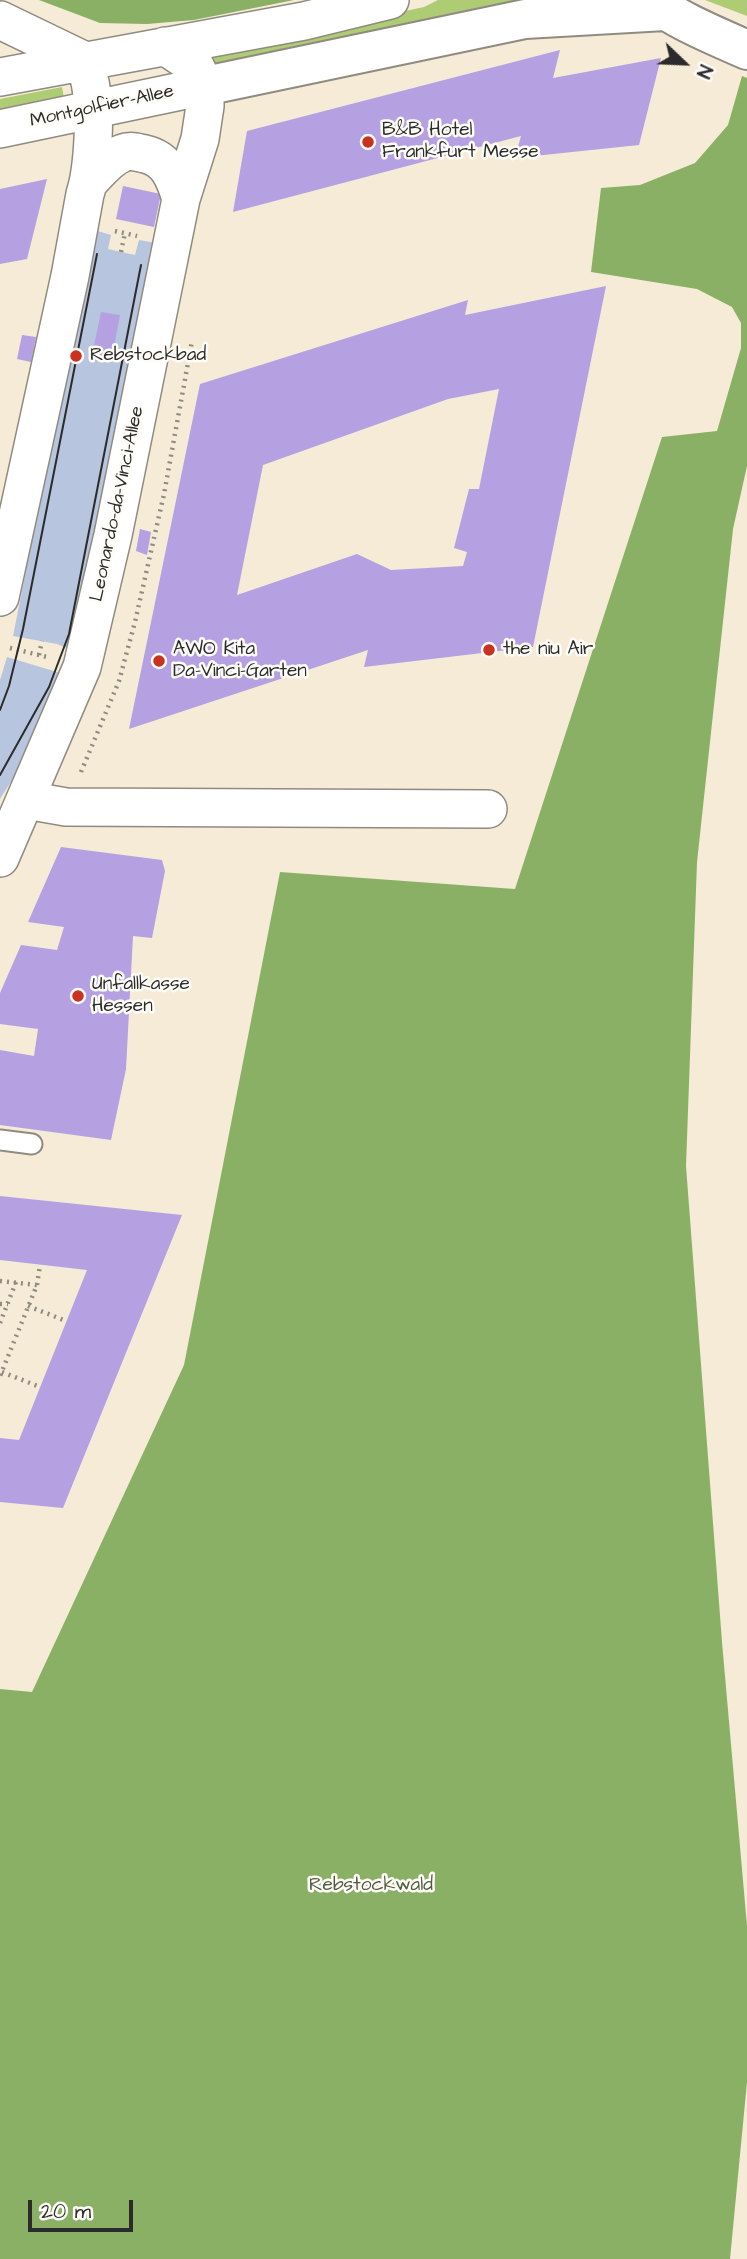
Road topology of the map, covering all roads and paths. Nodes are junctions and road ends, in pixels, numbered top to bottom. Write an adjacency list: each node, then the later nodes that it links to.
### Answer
1 (390, 0): 4 (street)
2 (658, 5): 5 (highway); 8 (highway)
3 (0, 20): 6 (street)
4 (165, 46): 6 (street); 8 (street)
5 (747, 50)
6 (83, 61): 7 (street); 9 (street)
7 (0, 77)
8 (205, 86): 9 (street, Montgolfier-Allee); 12 (street, Leonardo-da-Vinci-Allee)
9 (94, 108): 10 (street, Montgolfier-Allee); 11 (street)
10 (0, 129)
11 (89, 182): 12 (street); 15 (street)
12 (181, 200): 21 (street, Leonardo-da-Vinci-Allee)
13 (125, 233): 14 (path)
14 (121, 252)
15 (0, 597)
16 (42, 641): 18 (path)
17 (10, 648): 18 (path)
18 (39, 655): 19 (path)
19 (50, 657)
20 (119, 681): 22 (path)
21 (26, 800): 22 (street); 24 (street, Leonardo-da-Vinci-Allee)
22 (66, 807): 23 (street)
23 (488, 809)
24 (0, 858)
25 (0, 1140): 26 (lane)
26 (32, 1144)
27 (40, 1265): 30 (path)
28 (0, 1281): 29 (path)
29 (16, 1282): 30 (path); 32 (path)
30 (37, 1285): 33 (path)
31 (0, 1304): 32 (path)
32 (8, 1304): 35 (path)
33 (29, 1306): 34 (path); 36 (path)
34 (66, 1321)
35 (0, 1323)
36 (1, 1374): 37 (path)
37 (40, 1387)

